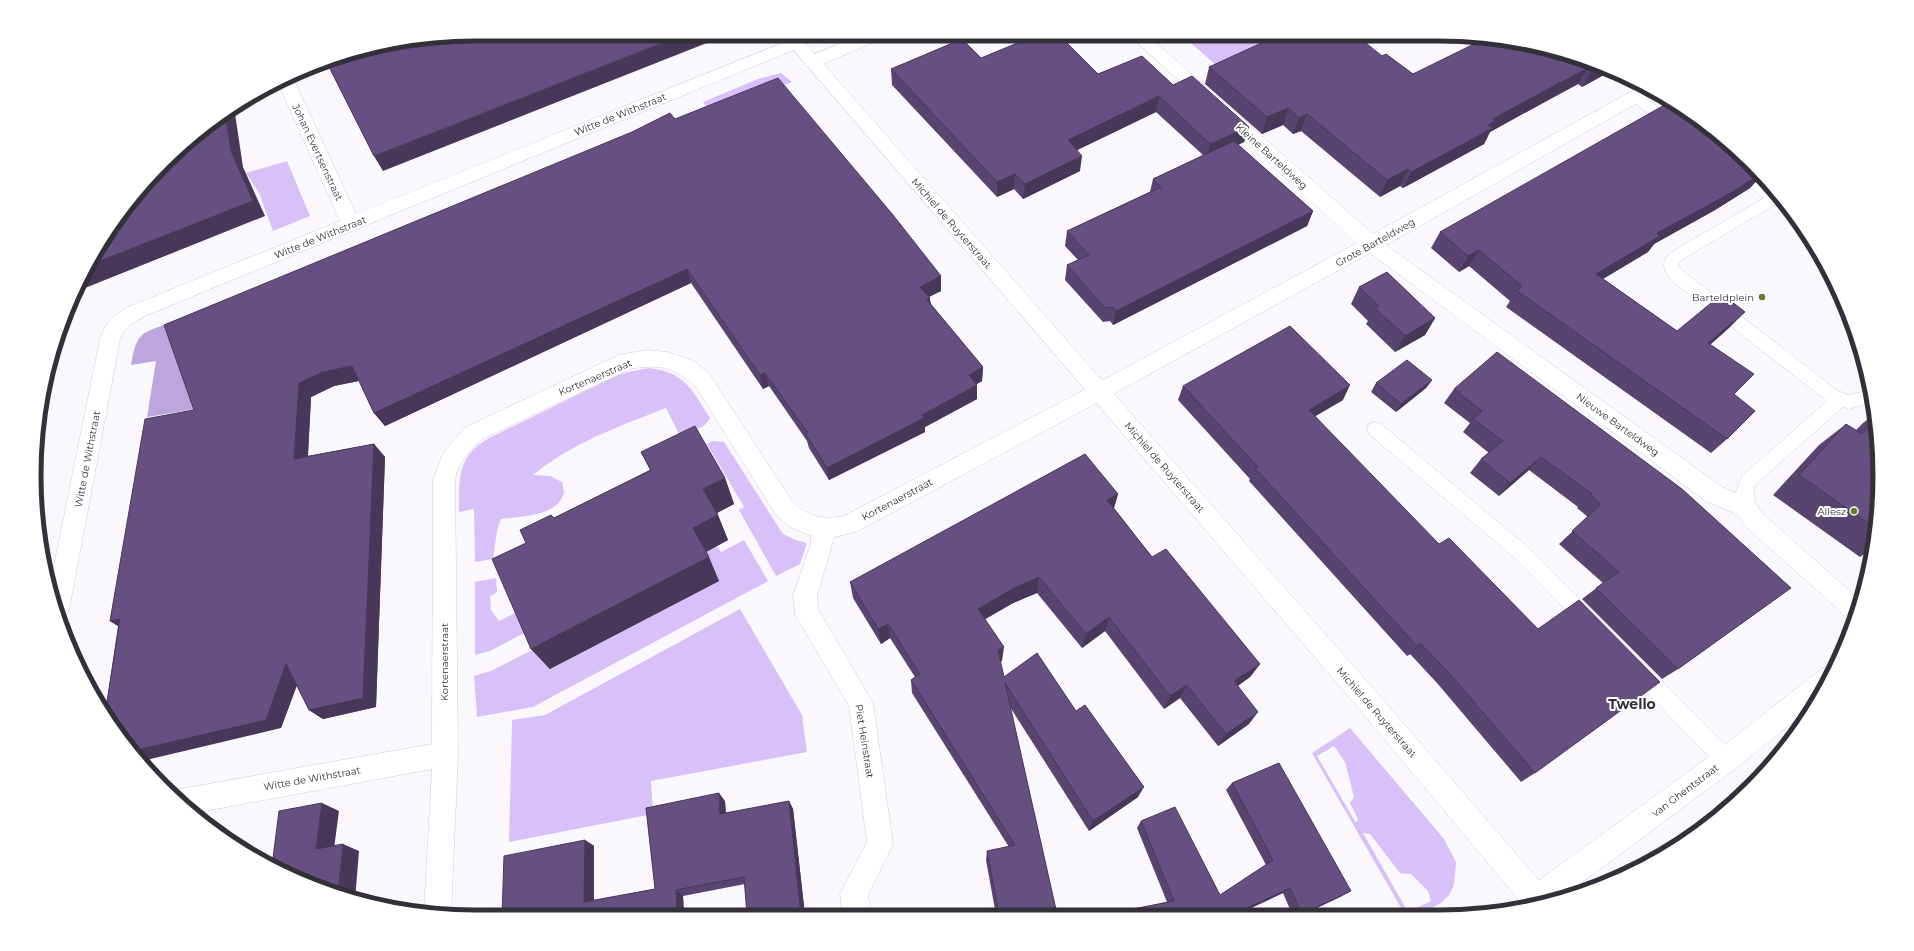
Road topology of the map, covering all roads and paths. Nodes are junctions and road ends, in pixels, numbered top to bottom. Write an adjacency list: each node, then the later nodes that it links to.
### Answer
1 (786, 41): 12 (street, Witte de Withstraat)
2 (793, 41): 5 (street, Michiel de Ruyterstraat)
3 (862, 41): 5 (street)
4 (1145, 41): 13 (street, Kleine Barteldweg)
5 (812, 62): 14 (street, Michiel de Ruyterstraat)
6 (287, 84): 12 (street, Johan Evertsenstraat)
7 (1642, 93): 8 (lane); 13 (street, Grote Barteldweg)
8 (1686, 133)
9 (1725, 160): 10 (lane)
10 (1766, 191)
11 (1777, 204): 16 (lane)
12 (351, 224): 20 (street, Witte de Withstraat)
13 (1370, 244): 14 (street, Grote Barteldweg); 18 (street, Nieuwe Barteldweg)
14 (1099, 392): 19 (street, Kortenaerstraat); 29 (street, Michiel de Ruyterstraat)
15 (1866, 398): 16 (lane)
16 (1839, 400): 18 (lane)
17 (1375, 429): 22 (lane)
18 (1746, 508): 21 (street, Nieuwe Barteldweg)
19 (823, 528): 25 (street, Kortenaerstraat); 31 (street, Piet Heinstraat)
20 (59, 599)
21 (1852, 608)
22 (1600, 632)
23 (1627, 660): 26 (lane)
24 (1819, 686): 26 (street, van Ghentstraat)
25 (445, 754): 27 (street, Witte de Withstraat); 30 (street, Kortenaerstraat)
26 (1726, 760): 28 (street, van Ghentstraat)
27 (187, 801)
28 (1543, 897)
29 (1534, 899)
30 (438, 908)
31 (856, 910)

